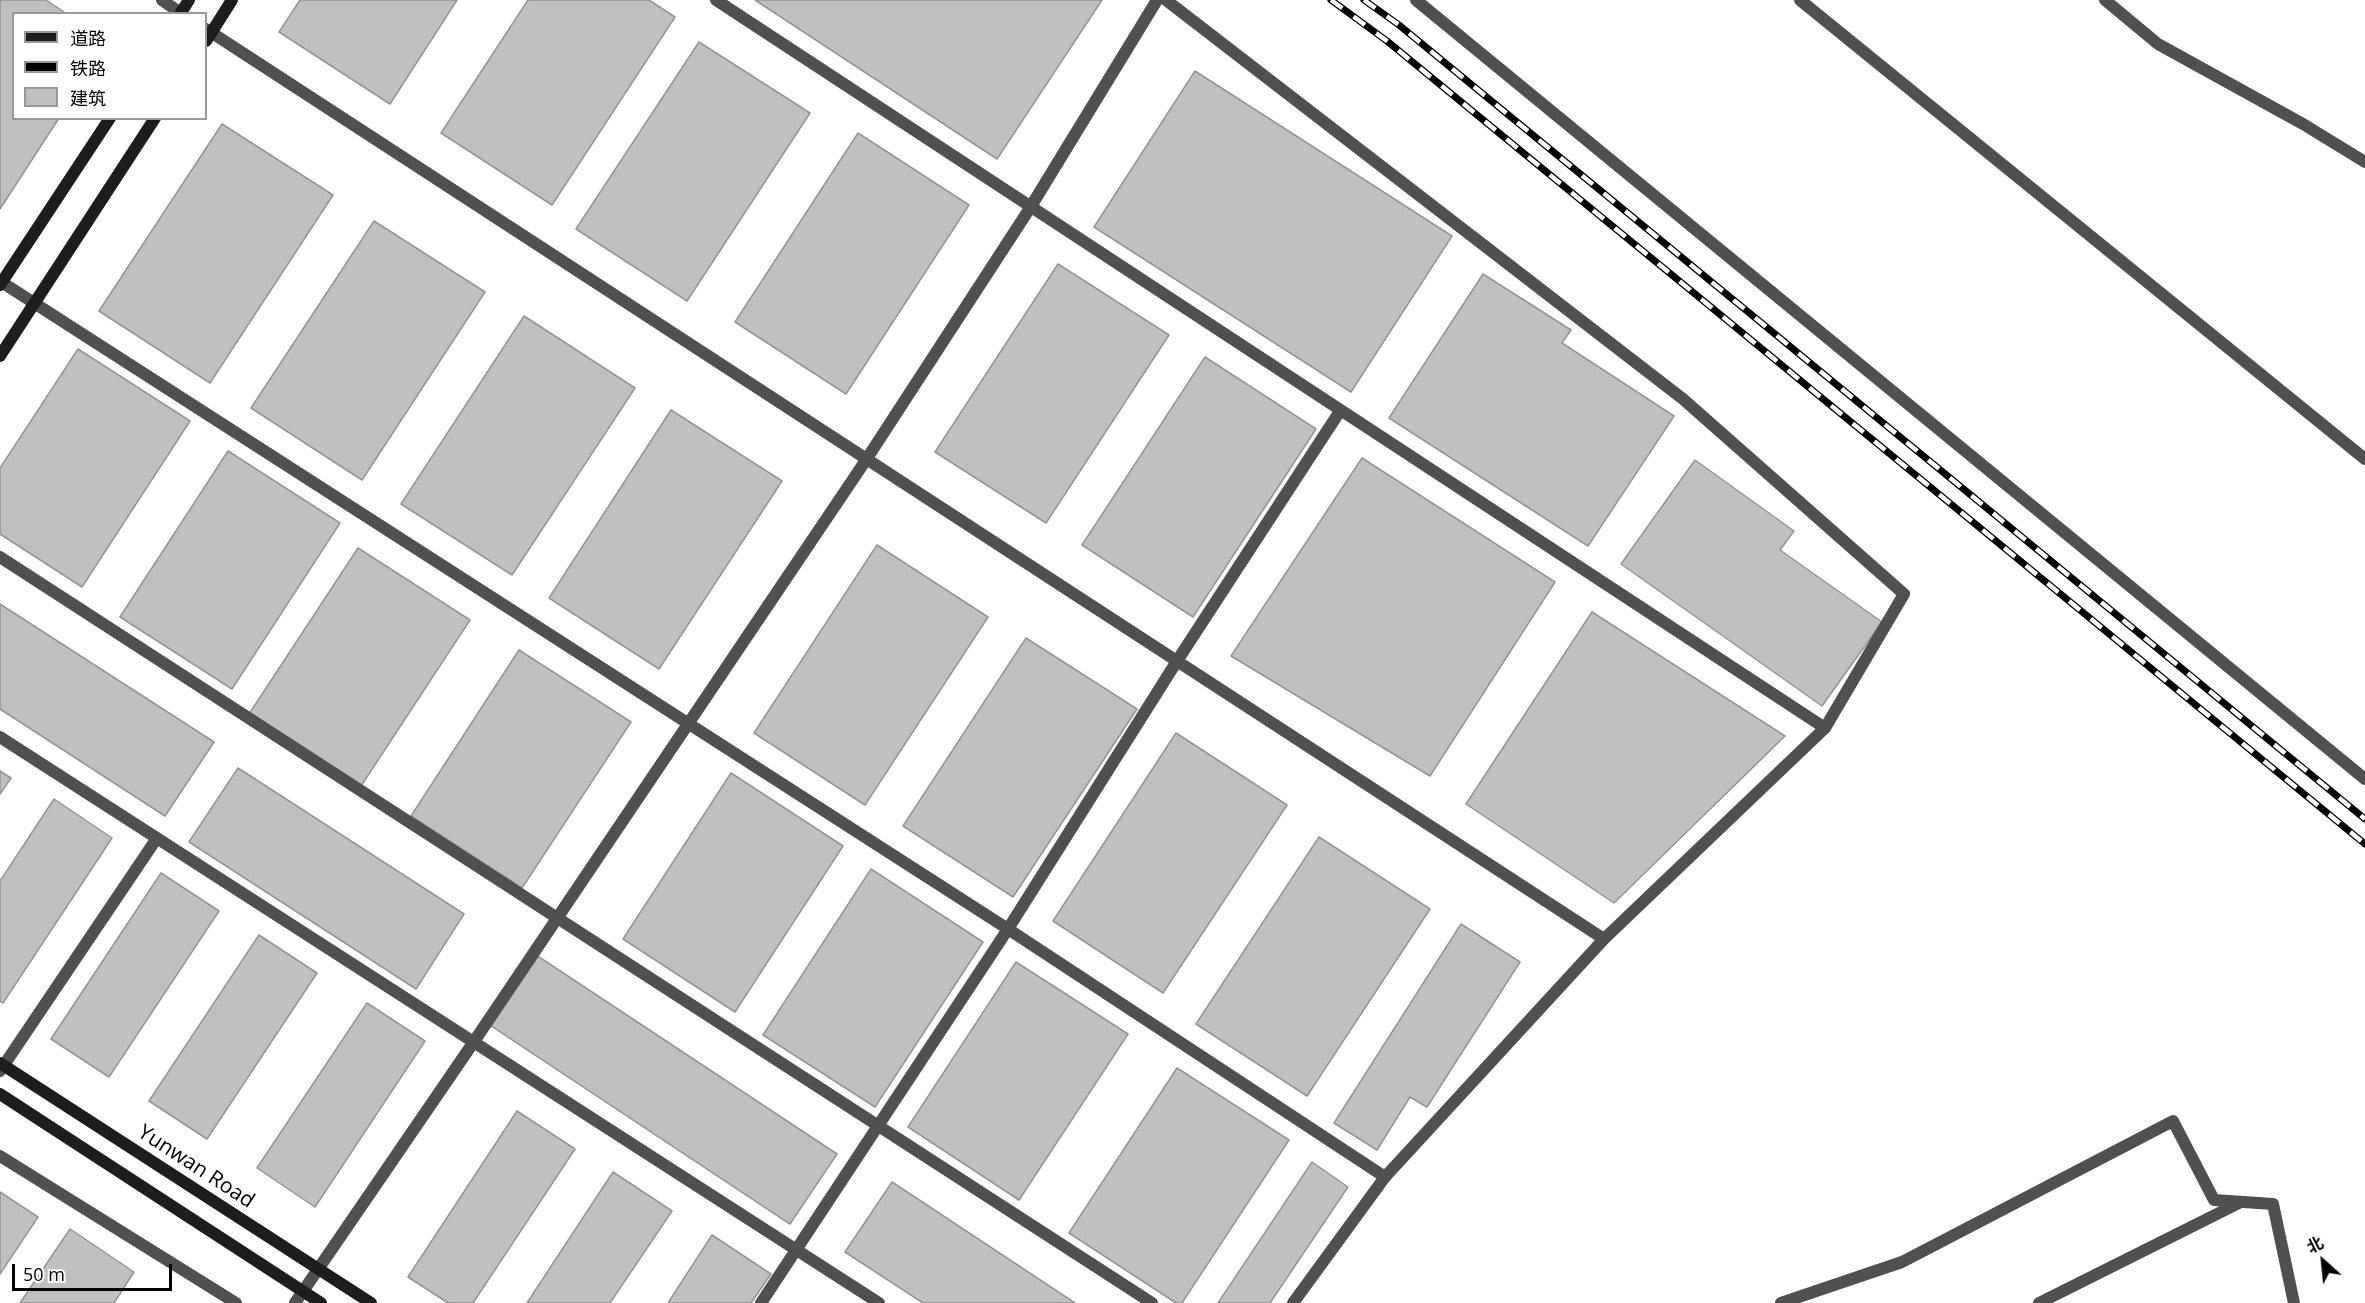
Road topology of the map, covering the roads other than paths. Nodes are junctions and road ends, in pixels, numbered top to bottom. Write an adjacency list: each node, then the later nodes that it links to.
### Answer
1 (162, 0): 9 (street)
2 (232, 0): 10 (main road)
3 (716, 0): 14 (street)
4 (1157, 0): 14 (street)
5 (1166, 0): 24 (street)
6 (1416, 0): 26 (street)
7 (1800, 0): 19 (street)
8 (2105, 0): 13 (street)
9 (180, 12)
10 (207, 34): 20 (street)
11 (109, 120): 15 (main road)
12 (154, 120): 16 (main road)
13 (2365, 162)
14 (1030, 208): 18 (street); 20 (street)
15 (1, 282): 16 (street)
16 (34, 304): 17 (main road); 23 (street)
17 (0, 356)
18 (1340, 411): 22 (street); 24 (street)
19 (2365, 459)
20 (866, 460): 22 (street); 23 (street)
21 (0, 557): 28 (street)
22 (1177, 661): 29 (street); 30 (street)
23 (688, 723): 28 (street); 29 (street)
24 (1824, 728): 30 (street)
25 (0, 737): 27 (street)
26 (2365, 779)
27 (157, 838): 31 (street); 32 (street)
28 (558, 917): 31 (street); 34 (street)
29 (1008, 929): 34 (street); 36 (street)
30 (1604, 939): 36 (street)
31 (474, 1043): 38 (street); 39 (street)
32 (1, 1067): 39 (main road, Yunwan Road)
33 (0, 1094): 40 (main road)
34 (877, 1125): 38 (street); 47 (street)
35 (0, 1156): 41 (street)
36 (1385, 1177): 48 (street)
37 (2241, 1202): 49 (street); 50 (street); 51 (street)
38 (796, 1249): 45 (street); 46 (street)
39 (318, 1268): 40 (street); 44 (main road, Yunwan Road)
40 (303, 1291): 42 (street); 43 (main road)
41 (236, 1303)
42 (296, 1303)
43 (321, 1303)
44 (371, 1303)
45 (761, 1303)
46 (879, 1303)
47 (1152, 1303)
48 (1293, 1303)
49 (1781, 1303)
50 (2038, 1303)
51 (2294, 1303)

